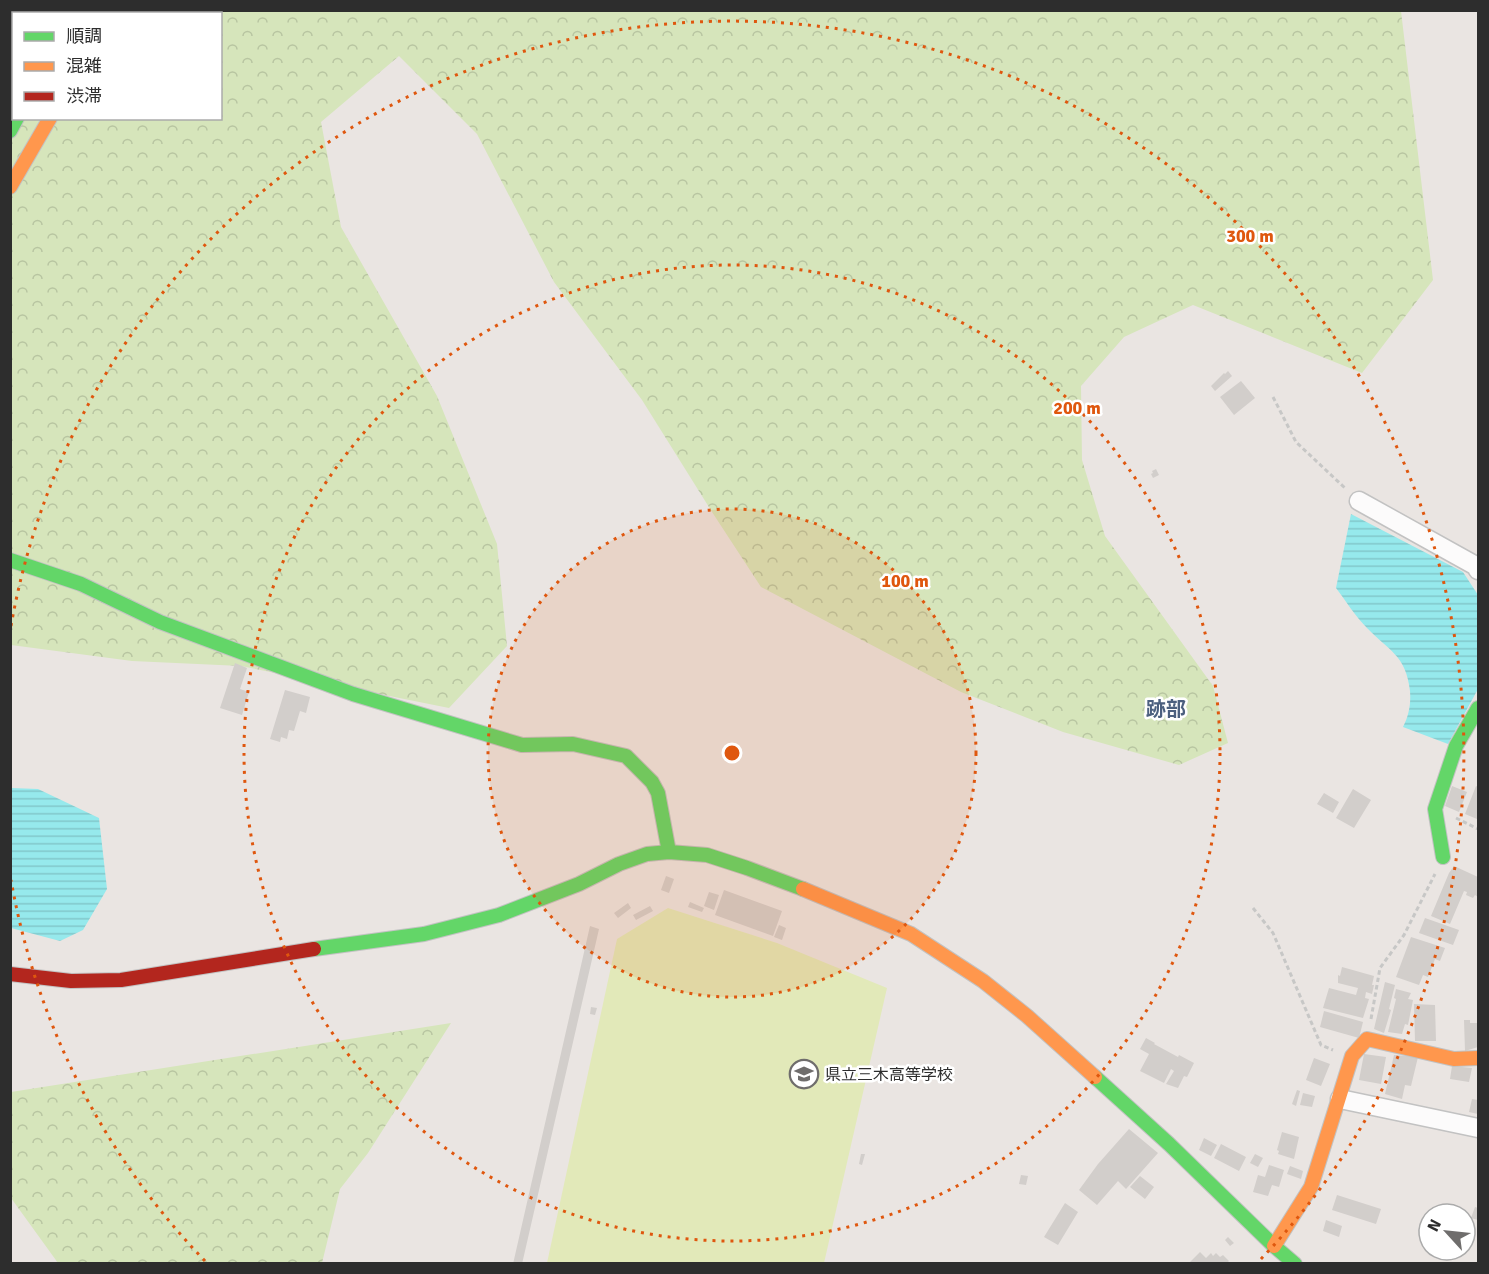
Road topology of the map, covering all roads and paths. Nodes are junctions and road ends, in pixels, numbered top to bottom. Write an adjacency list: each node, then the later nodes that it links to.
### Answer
1 (49, 120): 2 (main road)
2 (10, 187)
3 (1273, 397): 4 (path)
4 (1359, 501): 6 (street)
5 (10, 560): 8 (main road)
6 (1479, 570)
7 (1479, 708): 9 (main road)
8 (669, 852): 11 (main road); 17 (main road)
9 (1443, 857): 12 (path)
10 (1253, 909): 13 (path)
11 (10, 974)
12 (1367, 1039): 13 (main road); 14 (main road)
13 (1352, 1056): 15 (main road)
14 (1479, 1058)
15 (1340, 1099): 16 (street); 17 (main road)
16 (1479, 1128)
17 (1274, 1245): 18 (main road)
18 (1295, 1263)

